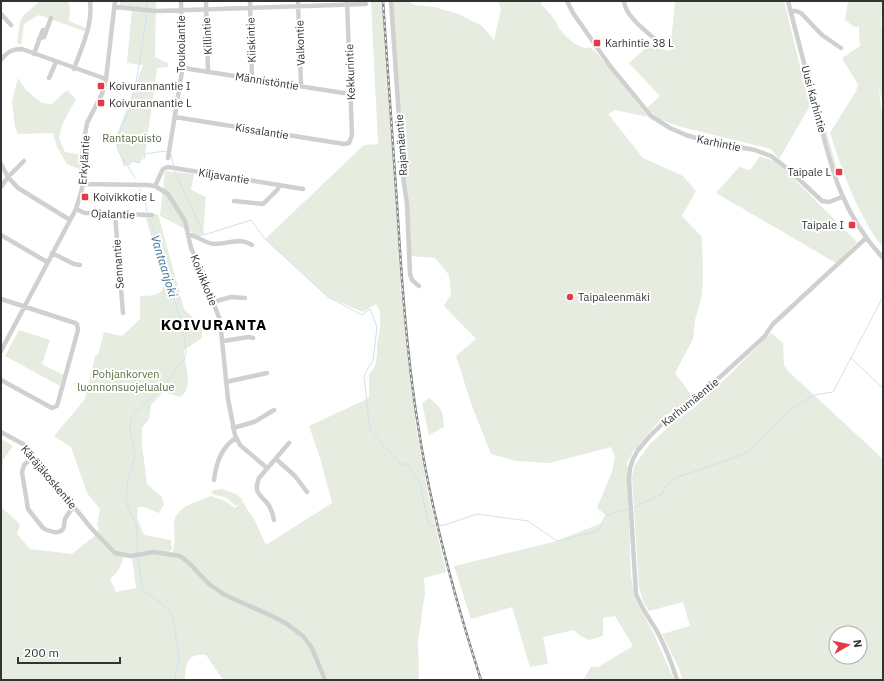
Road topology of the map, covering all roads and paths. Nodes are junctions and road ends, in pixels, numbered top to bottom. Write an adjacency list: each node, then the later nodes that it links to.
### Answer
1 (90, 1): 27 (street)
2 (115, 1): 13 (street, Erkyläntie)
3 (181, 1): 17 (street, Toukolantie)
4 (206, 1): 16 (street, Killintie)
5 (250, 1): 15 (street, Kiiskintie)
6 (298, 1): 14 (street, Valkontie)
7 (391, 1): 60 (street, Rajamäentie)
8 (567, 1): 46 (street, Karhintie)
9 (624, 1): 22 (street)
10 (788, 1): 18 (street, Uusi Karhintie)
11 (347, 3): 12 (street); 14 (street); 34 (street, Kekkurintie)
12 (366, 4)
13 (115, 7): 17 (street); 32 (street, Erkyläntie)
14 (299, 7): 15 (street); 33 (street, Valkontie)
15 (250, 9): 16 (street); 31 (street, Kiiskintie)
16 (206, 10): 17 (street); 29 (street, Killintie)
17 (181, 11): 28 (street, Toukolantie)
18 (790, 11): 23 (street); 46 (street, Uusi Karhintie)
19 (2, 16): 21 (street)
20 (51, 18): 24 (street)
21 (11, 25)
22 (656, 40)
23 (841, 48)
24 (34, 54): 25 (street); 26 (street)
25 (1, 60)
26 (56, 62): 27 (street); 30 (street)
27 (74, 68): 32 (street)
28 (183, 68): 29 (street, Männistöntie); 35 (street, Toukolantie)
29 (208, 72): 31 (street, Männistöntie)
30 (49, 78)
31 (252, 78): 33 (street, Männistöntie)
32 (106, 79): 41 (street, Erkyläntie)
33 (301, 86): 34 (street, Männistöntie)
34 (350, 94): 36 (street, Kekkurintie)
35 (175, 117): 36 (street, Kissalantie); 37 (street, Toukolantie)
36 (350, 143)
37 (168, 158)
38 (24, 161): 40 (street)
39 (1, 164): 40 (street)
40 (8, 177): 44 (street); 51 (street)
41 (83, 184): 43 (street); 48 (street, Erkyläntie)
42 (279, 185): 43 (street, Kiljavantie); 45 (street, Kiljavantie); 47 (street)
43 (156, 186): 53 (street, Koivikkotie)
44 (1, 187)
45 (303, 189)
46 (842, 197): 54 (street)
47 (234, 201)
48 (76, 209): 49 (street, Ojalantie); 51 (street, Erkyläntie)
49 (115, 214): 50 (street, Ojalantie); 65 (street, Sennantie)
50 (152, 216)
51 (70, 220): 56 (street, Erkyläntie)
52 (1, 235): 58 (street)
53 (189, 235): 55 (street); 63 (street, Koivikkotie)
54 (866, 238): 57 (street); 85 (street, Karhumäentie)
55 (252, 245)
56 (52, 253): 58 (street, Erkyläntie); 59 (street)
57 (883, 258)
58 (48, 262): 64 (street, Erkyläntie)
59 (80, 264)
60 (419, 286)
61 (245, 298): 63 (street)
62 (1, 299): 64 (street)
63 (213, 302): 67 (street, Koivikkotie)
64 (25, 306): 68 (street, Erkyläntie); 70 (street)
65 (122, 313)
66 (253, 338): 67 (street)
67 (223, 341): 71 (street, Koivikkotie)
68 (1, 351)
69 (267, 373): 71 (street)
70 (1, 380)
71 (226, 382): 73 (street, Koivikkotie)
72 (274, 410): 73 (street)
73 (233, 428): 75 (street, Koivikkotie)
74 (1, 432): 77 (street, Käräjäkoskentie)
75 (236, 438): 79 (street, Koivikkotie); 80 (street)
76 (289, 443): 78 (street)
77 (33, 457): 82 (street, Käräjäkoskentie); 82 (street)
78 (276, 459): 79 (street); 81 (street)
79 (267, 468): 83 (street)
80 (214, 480)
81 (307, 492)
82 (74, 506): 84 (street, Käräjäkoskentie)
83 (274, 520)
84 (325, 680)
85 (677, 680)

